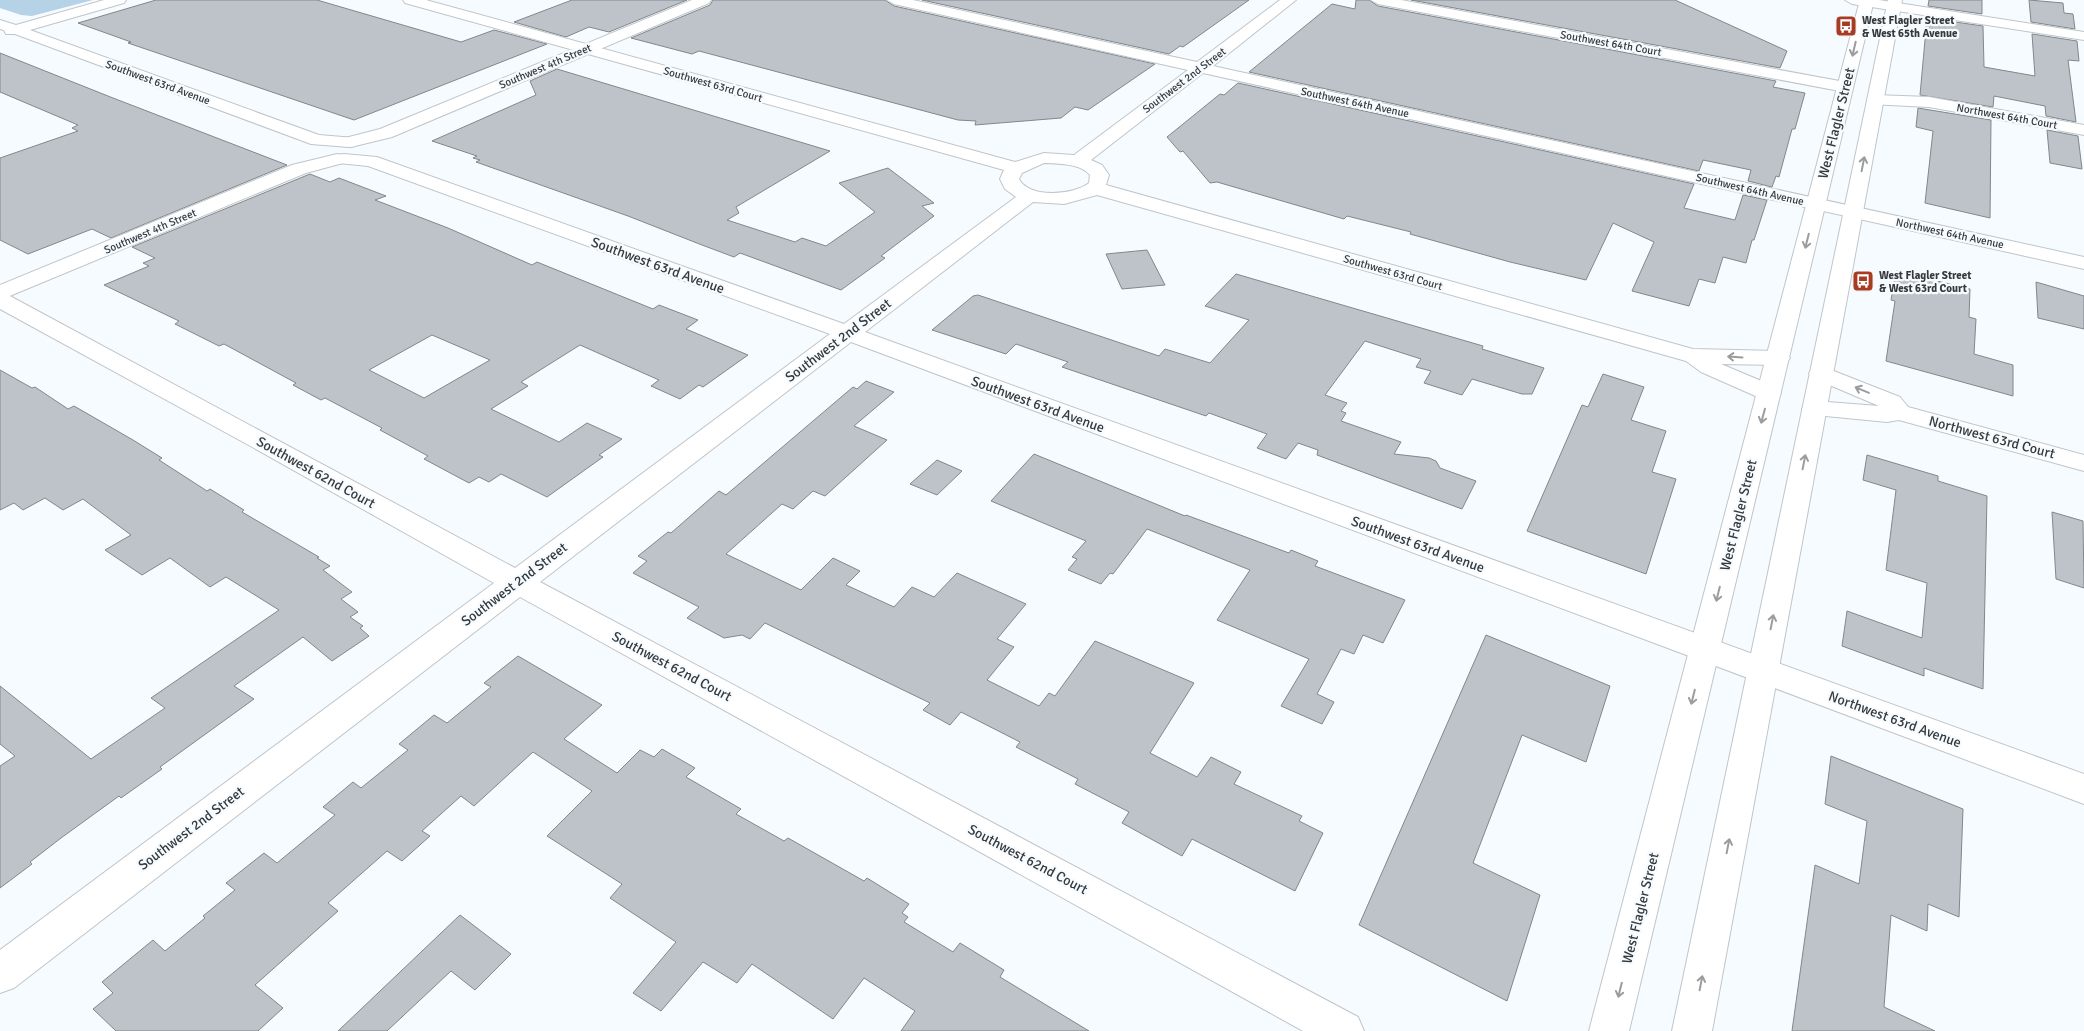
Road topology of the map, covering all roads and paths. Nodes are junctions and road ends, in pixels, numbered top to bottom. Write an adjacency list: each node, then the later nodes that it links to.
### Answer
1 (119, 0): 10 (street)
2 (410, 0): 13 (street, Southwest 63rd Court)
3 (704, 0): 13 (street, Southwest 4th Street)
4 (894, 0): 14 (street, Southwest 64th Avenue)
5 (1289, 0): 14 (street, Southwest 2nd Street)
6 (1378, 0): 15 (street, Southwest 64th Court)
7 (1862, 1): 8 (street); 15 (street, West Flagler Street, one-way to 15)
8 (1894, 3): 12 (street); 16 (street)
9 (0, 24): 10 (street, Southwest 63rd Avenue)
10 (16, 30): 11 (street); 18 (street, Southwest 63rd Avenue)
11 (0, 34)
12 (2084, 36)
13 (587, 49): 18 (street, Southwest 4th Street); 20 (street, Southwest 63rd Court)
14 (1200, 68): 19 (street, Southwest 2nd Street); 23 (street, Southwest 64th Avenue)
15 (1845, 87): 23 (street, West Flagler Street)
16 (1877, 92): 17 (street, Northwest 64th Court); 24 (street, one-way to 16)
17 (2084, 130)
18 (344, 150): 26 (street, Southwest 4th Street); 28 (street, Southwest 63rd Avenue)
19 (1078, 161): 20 (street); 21 (street)
20 (1016, 168): 22 (street)
21 (1094, 188): 22 (street); 29 (street, Southwest 63rd Court)
22 (1030, 195): 28 (street, Southwest 2nd Street)
23 (1816, 204): 24 (street, Northwest 64th Avenue); 30 (street, West Flagler Street, one-way to 30)
24 (1854, 212): 25 (street, Northwest 64th Avenue); 31 (street)
25 (2084, 263)
26 (0, 293)
27 (0, 300): 36 (street, Southwest 62nd Court)
28 (847, 334): 36 (street, Southwest 2nd Street); 37 (street, Southwest 63rd Avenue)
29 (1692, 356): 30 (street, Southwest 63rd Court, one-way to 29); 32 (street, Southwest 63rd Court)
30 (1778, 358): 32 (street, West Flagler Street)
31 (1820, 373): 33 (street); 34 (street, Northwest 63rd Court, one-way to 31)
32 (1769, 393): 37 (street, West Flagler Street, one-way to 37)
33 (1814, 408): 34 (street, Northwest 63rd Court); 38 (street, one-way to 33)
34 (1899, 412): 35 (street, Northwest 63rd Court)
35 (2084, 463)
36 (516, 582): 40 (street, Southwest 2nd Street); 41 (street, Southwest 62nd Court)
37 (1705, 649): 38 (street, Northwest 63rd Avenue); 42 (street, West Flagler Street, one-way to 42)
38 (1763, 669): 39 (street, Northwest 63rd Avenue); 43 (street, one-way to 38)
39 (2084, 789)
40 (0, 974)
41 (1344, 1031)
42 (1609, 1031)
43 (1692, 1031)

